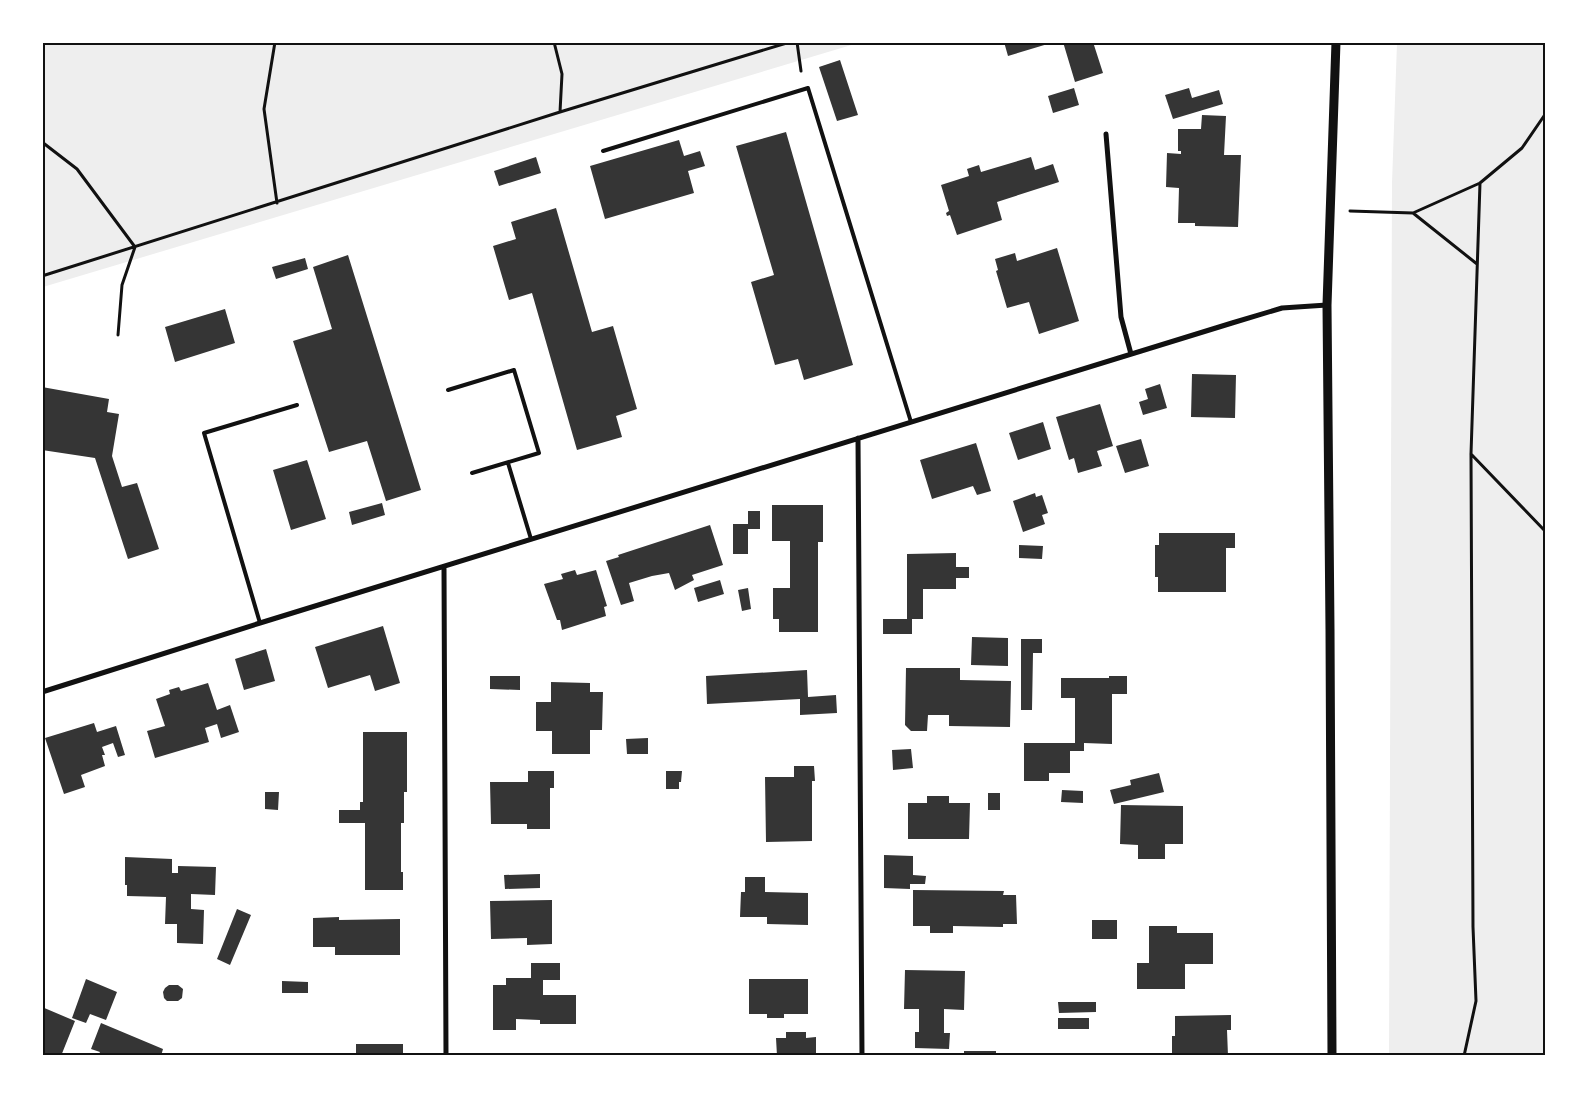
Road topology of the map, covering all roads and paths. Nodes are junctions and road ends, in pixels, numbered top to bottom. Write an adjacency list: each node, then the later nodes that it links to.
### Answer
1 (275, 42): 13 (path)
2 (554, 42): 7 (path)
3 (790, 42): 7 (path)
4 (796, 42): 6 (path)
5 (1336, 42): 14 (street)
6 (808, 88): 11 (lane); 24 (lane)
7 (560, 112): 13 (path)
8 (1546, 113): 12 (path)
9 (1106, 134): 21 (street)
10 (42, 142): 16 (path)
11 (603, 151)
12 (1480, 183): 15 (path); 17 (path)
13 (277, 203): 16 (path)
14 (1330, 210): 15 (path); 19 (street)
15 (1413, 212): 17 (path)
16 (134, 247): 18 (path); 20 (path)
17 (1477, 264): 26 (path)
18 (42, 276)
19 (1327, 305): 21 (street); 36 (street)
20 (118, 335)
21 (1132, 354): 24 (street)
22 (448, 390): 27 (lane)
23 (297, 405): 32 (lane)
24 (911, 422): 25 (street)
25 (858, 438): 30 (street); 35 (street)
26 (1471, 454): 29 (path); 37 (path)
27 (508, 463): 28 (lane); 30 (lane)
28 (472, 474)
29 (1546, 532)
30 (531, 540): 31 (street)
31 (444, 567): 32 (street); 34 (street)
32 (260, 623): 33 (street)
33 (42, 692)
34 (446, 1056)
35 (862, 1056)
36 (1332, 1056)
37 (1464, 1056)

